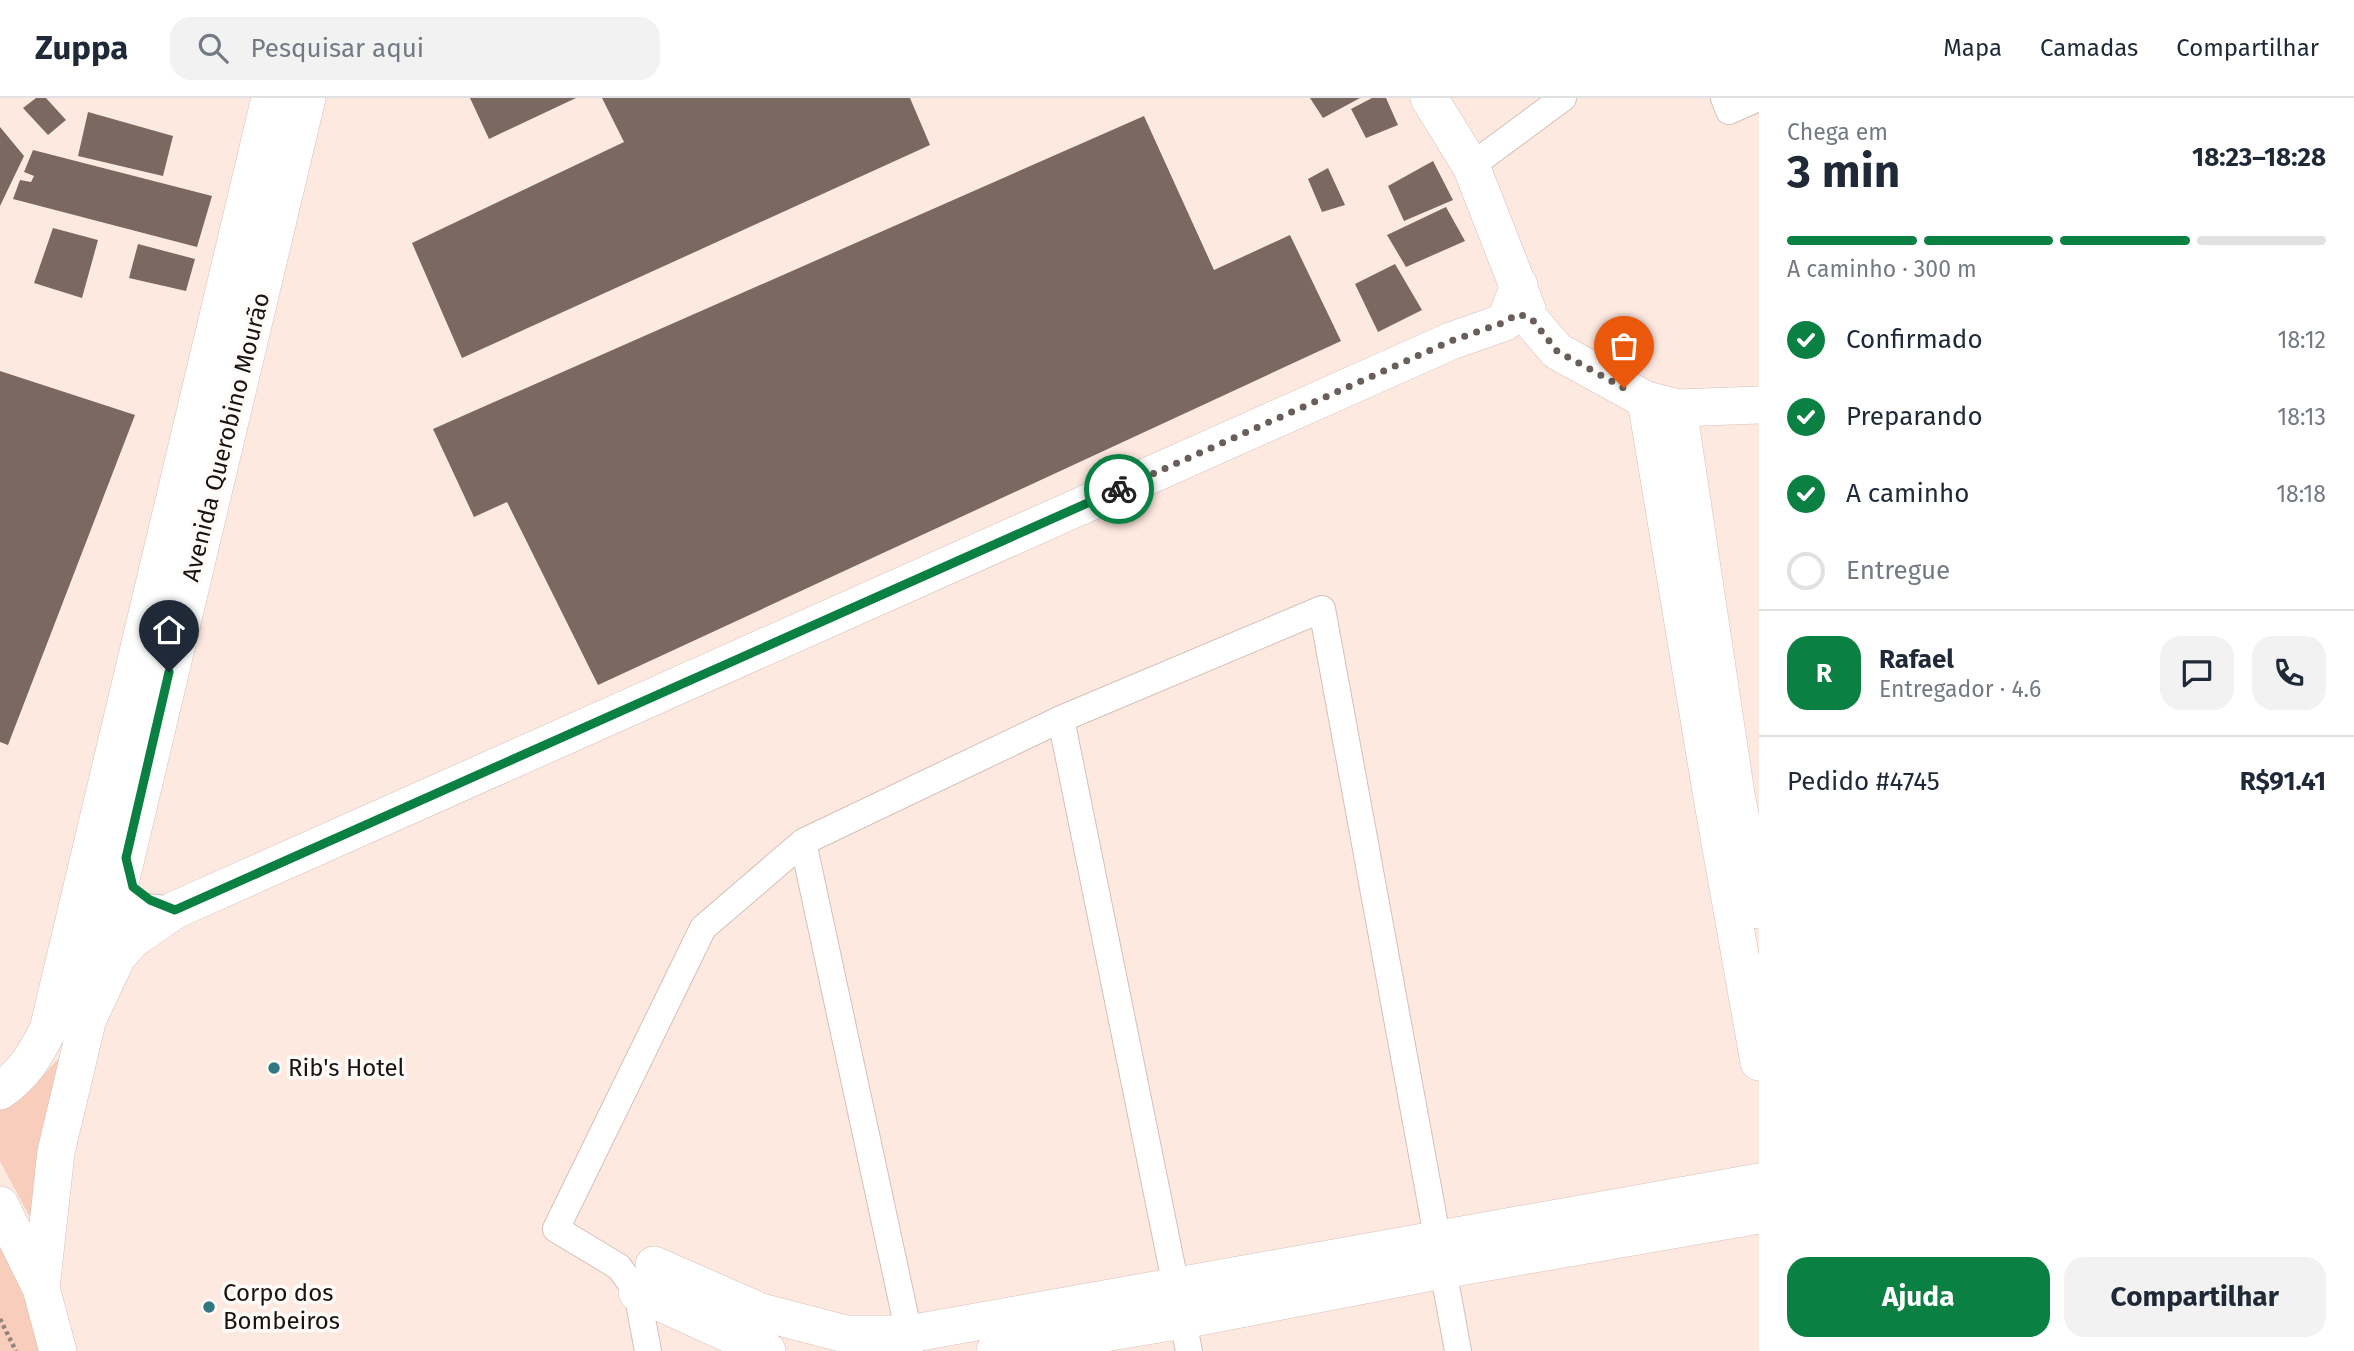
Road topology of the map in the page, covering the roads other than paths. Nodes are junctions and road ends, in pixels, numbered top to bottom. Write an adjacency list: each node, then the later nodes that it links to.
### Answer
1 (270, 98): 8 (street, Avenida Querobino Mourão)
2 (307, 98): 9 (street, Avenida Querobino Mourão)
3 (1429, 98): 7 (street)
4 (1563, 98): 7 (street)
5 (1758, 98): 6 (street)
6 (1726, 104)
7 (1471, 166): 10 (street)
8 (226, 286): 9 (street); 13 (street, Avenida Querobino Mourão)
9 (262, 293): 13 (street, Avenida Querobino Mourão)
10 (1519, 323): 11 (street); 19 (street)
11 (1662, 404): 12 (street); 15 (street)
12 (1759, 405)
13 (159, 641): 17 (street, Avenida Querobino Mourão); 18 (street, Avenida Querobino Mourão)
14 (1061, 719): 16 (street); 28 (street); 31 (street)
15 (1736, 794): 20 (street); 23 (street)
16 (803, 842): 29 (street); 32 (street)
17 (126, 858): 19 (street); 21 (street, Avenida Querobino Mourão)
18 (76, 908): 21 (street); 24 (street, Avenida Querobino Mourão)
19 (175, 910): 21 (street); 22 (street)
20 (1759, 910)
21 (112, 916): 22 (street, Avenida Querobino Mourão)
22 (86, 1023): 30 (street, Avenida Querobino Mourão)
23 (1759, 1062)
24 (0, 1091)
25 (1759, 1182): 28 (street)
26 (0, 1205): 30 (street)
27 (1759, 1215): 28 (street)
28 (1440, 1256): 31 (street); 37 (street)
29 (637, 1274): 32 (street); 34 (street); 35 (street)
30 (41, 1288): 33 (street, Avenida Querobino Mourão)
31 (1182, 1319): 32 (street); 36 (street)
32 (910, 1343)
33 (58, 1351)
34 (648, 1351)
35 (767, 1351)
36 (995, 1351)
37 (1458, 1351)

